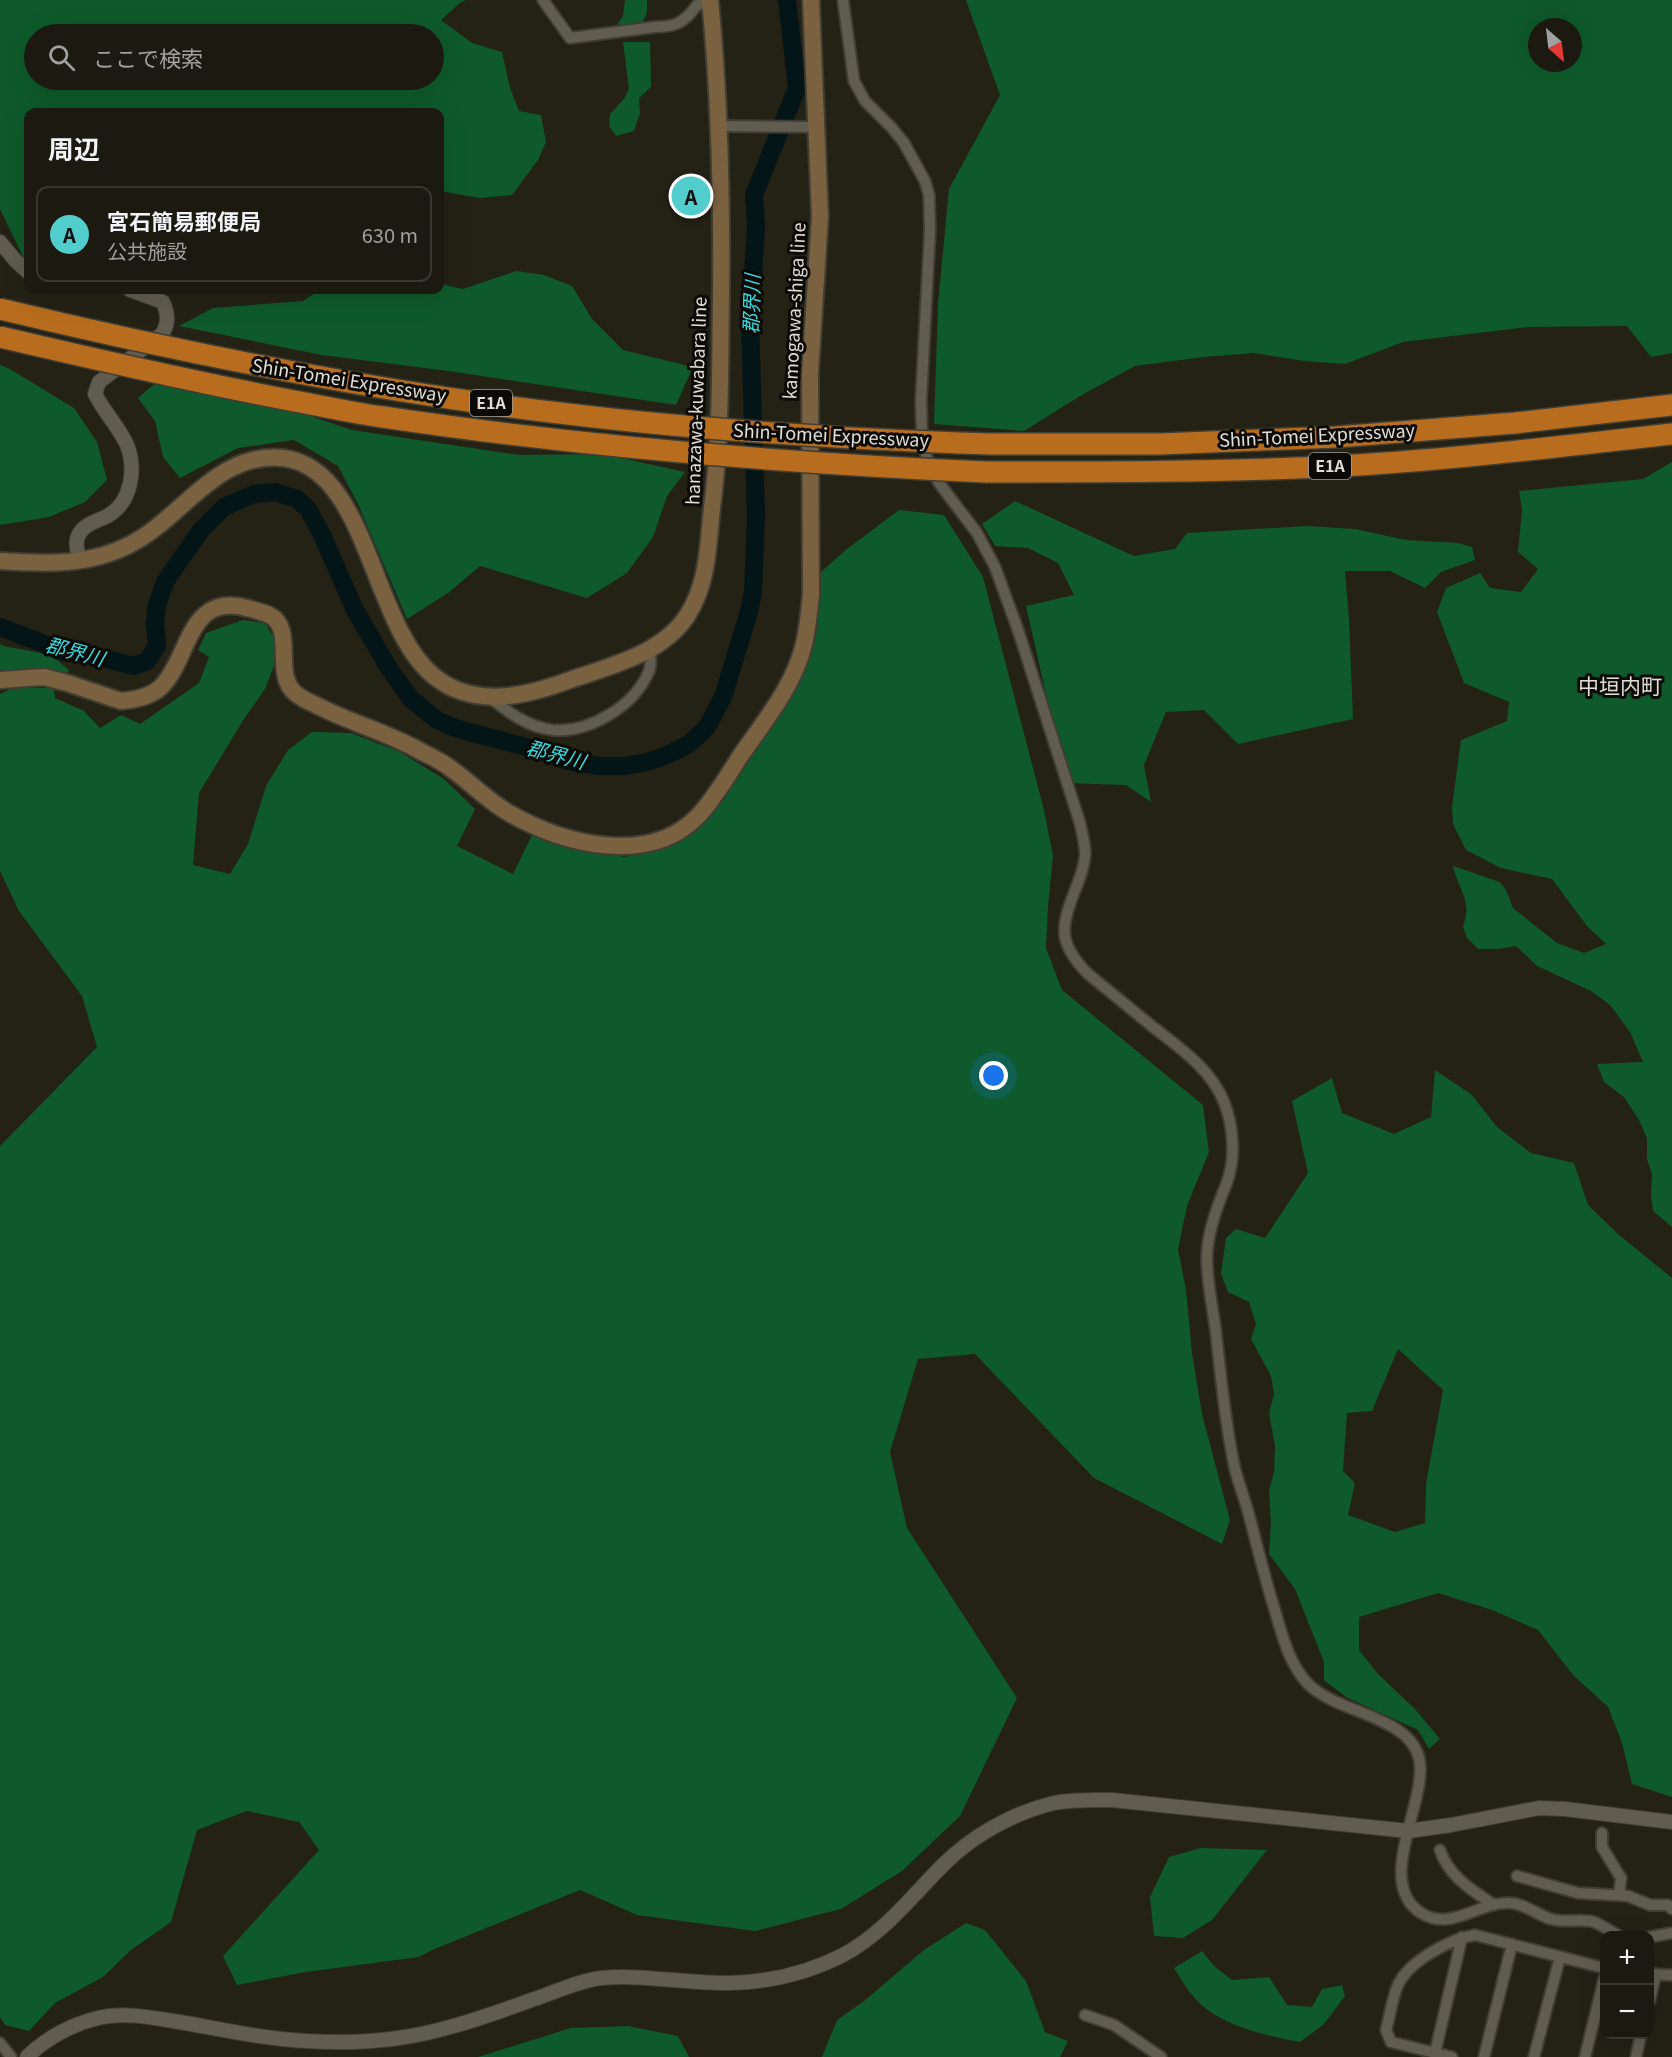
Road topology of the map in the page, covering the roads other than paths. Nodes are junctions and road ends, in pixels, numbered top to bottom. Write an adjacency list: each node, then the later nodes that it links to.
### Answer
1 (543, 0): 4 (street)
2 (810, 0): 6 (main road, kamogawa-shiga line)
3 (843, 0): 20 (street)
4 (711, 1): 5 (main road, hanazawa-kuwabara line)
5 (724, 126): 6 (street); 16 (main road, hanazawa-kuwabara line)
6 (809, 127): 17 (main road, kamogawa-shiga line)
7 (0, 242): 8 (street)
8 (24, 268)
9 (141, 294): 15 (street)
10 (0, 309): 12 (highway, Shin-Tomei Expressway / E1A, bridge)
11 (0, 337): 13 (highway, Shin-Tomei Expressway / E1A, bridge)
12 (1672, 405)
13 (1672, 434)
14 (0, 561): 15 (main road, hanazawa-kuwabara line)
15 (80, 561): 18 (main road, hanazawa-kuwabara line)
16 (650, 648): 18 (main road, hanazawa-kuwabara line); 18 (street)
17 (0, 680)
18 (488, 696)
19 (1672, 1822): 20 (street)
20 (1407, 1831): 25 (street); 42 (street)
21 (1602, 1833): 24 (street)
22 (1440, 1850): 25 (street)
23 (1517, 1876): 24 (street)
24 (1619, 1896): 26 (street)
25 (1494, 1905): 27 (street)
26 (1672, 1909)
27 (1611, 1931)
28 (1672, 1933): 29 (street)
29 (1654, 1936)
30 (1462, 1937): 31 (street); 40 (street); 40 (street)
31 (1512, 1944): 32 (street); 45 (street)
32 (1560, 1957): 33 (street); 46 (street)
33 (1600, 1967)
34 (1654, 1974): 35 (street)
35 (1672, 1975)
36 (1603, 1985): 47 (street)
37 (1084, 2015): 43 (street)
38 (1640, 2039): 48 (street)
39 (0, 2043): 41 (street)
40 (1435, 2053): 44 (street)
41 (11, 2057)
42 (27, 2057)
43 (1161, 2057)
44 (1452, 2057)
45 (1484, 2057)
46 (1534, 2057)
47 (1585, 2057)
48 (1636, 2057)

